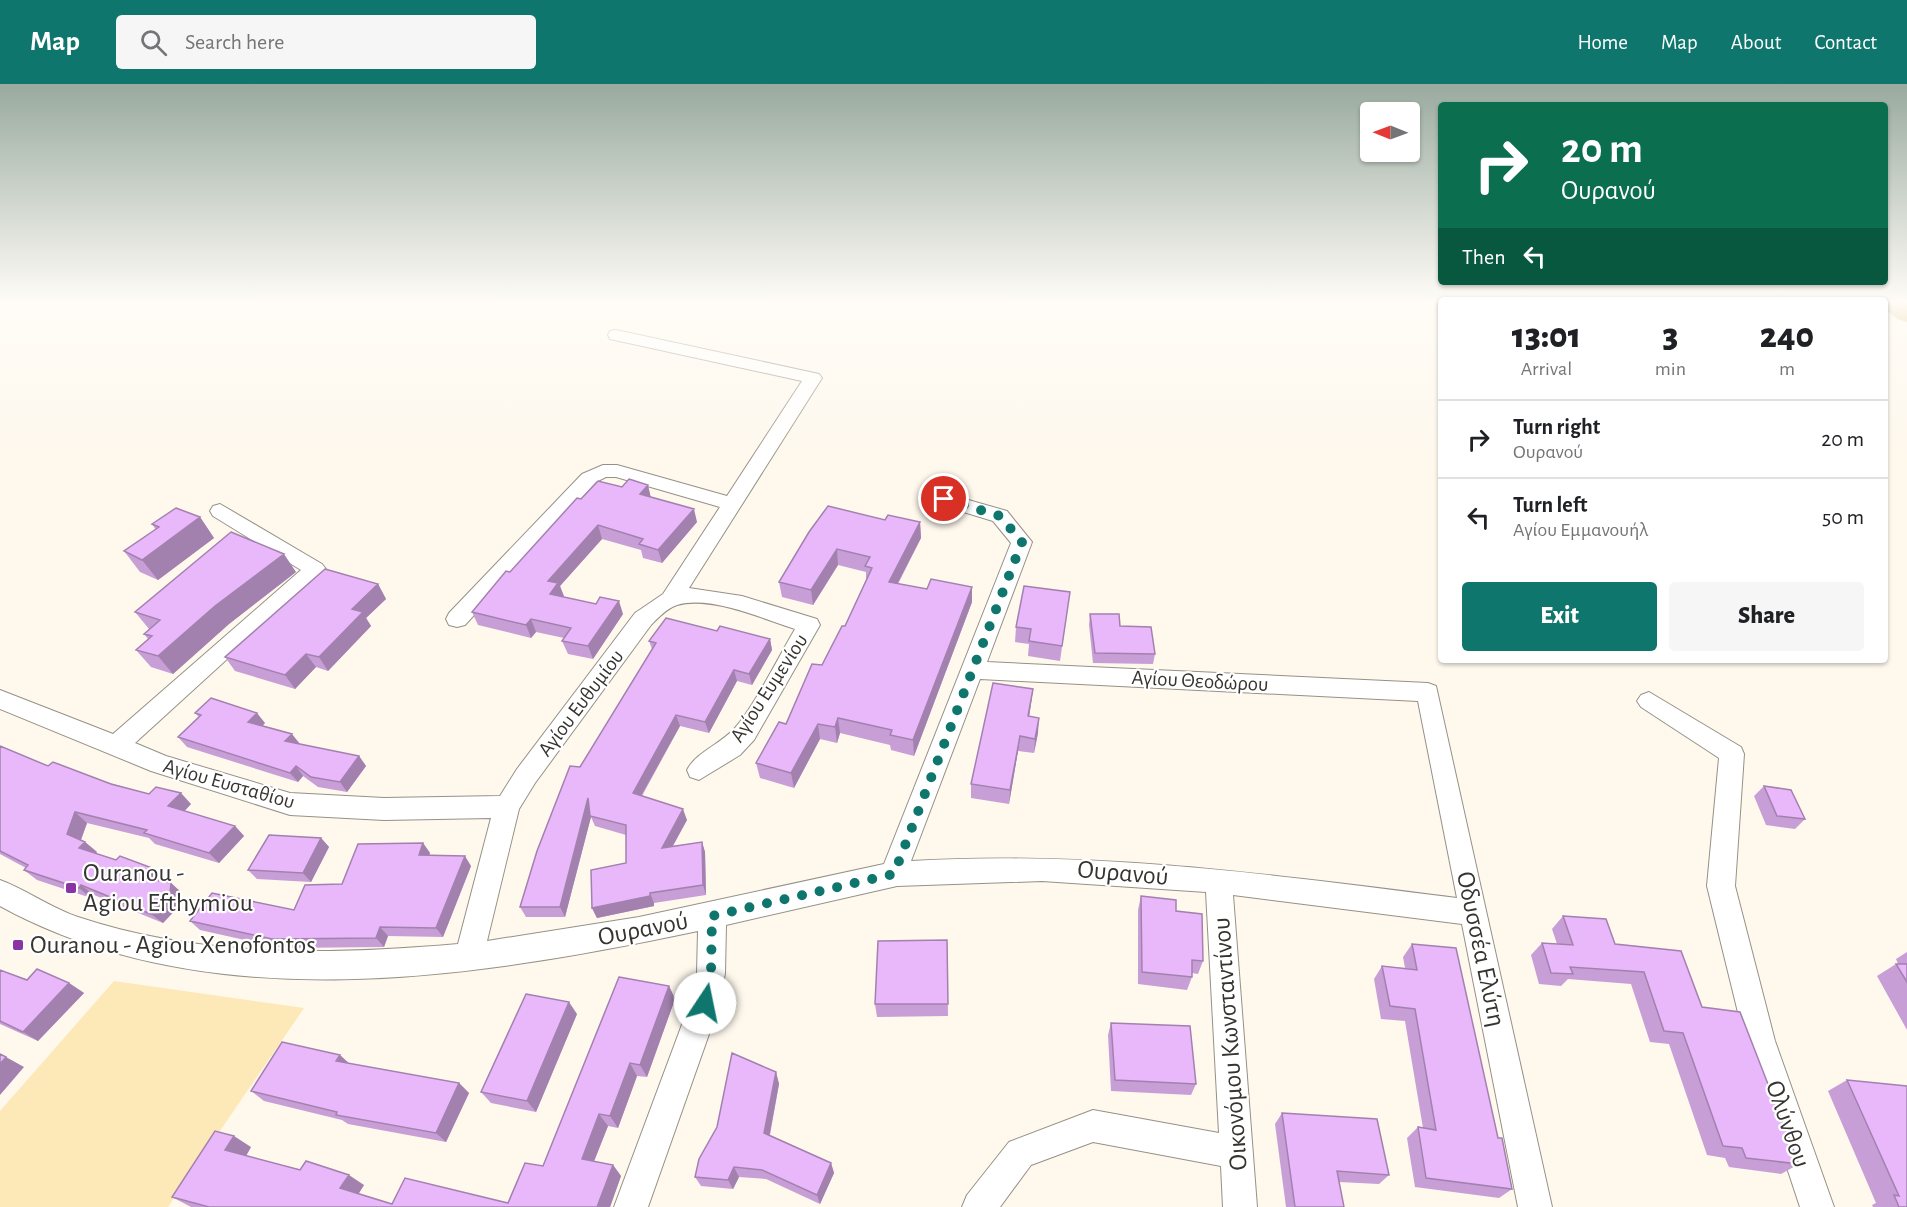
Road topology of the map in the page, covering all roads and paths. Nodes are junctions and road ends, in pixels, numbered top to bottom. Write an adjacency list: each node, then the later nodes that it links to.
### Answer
1 (709, 355): 3 (street)
2 (944, 499): 8 (street)
3 (732, 504): 5 (street); 6 (street)
4 (219, 511): 12 (street)
5 (671, 599): 7 (street, Αγίου Ευθυμίου); 14 (street, Αγίου Ευθυμίου)
6 (457, 619)
7 (809, 625): 13 (street, Αγίου Ευμενίου)
8 (971, 670): 9 (street, Αγίου Θεοδώρου); 15 (street)
9 (1428, 692): 18 (street, Οδυσσέα Ελύτη)
10 (0, 699): 12 (street, Αγίου Ευσταθίου)
11 (1649, 701): 26 (street, Ολύνθου)
12 (116, 746): 14 (street, Αγίου Ευσταθίου)
13 (699, 770)
14 (507, 807): 20 (street, Αγίου Ευθυμίου)
15 (894, 874): 16 (street, Ουρανού); 19 (street, Ουρανού)
16 (1219, 882): 18 (street, Ουρανού); 21 (street, Οικονόμου Κωνσταντίνου)
17 (0, 892): 20 (street, Ουρανού)
18 (1473, 913): 25 (street, Οδυσσέα Ελύτη)
19 (712, 916): 20 (street, Ουρανού); 22 (street)
20 (469, 956)
21 (1238, 1153): 23 (street); 24 (street, Οικονόμου Κωνσταντίνου)
22 (631, 1207)
23 (979, 1207)
24 (1240, 1207)
25 (1535, 1207)
26 (1817, 1207)

